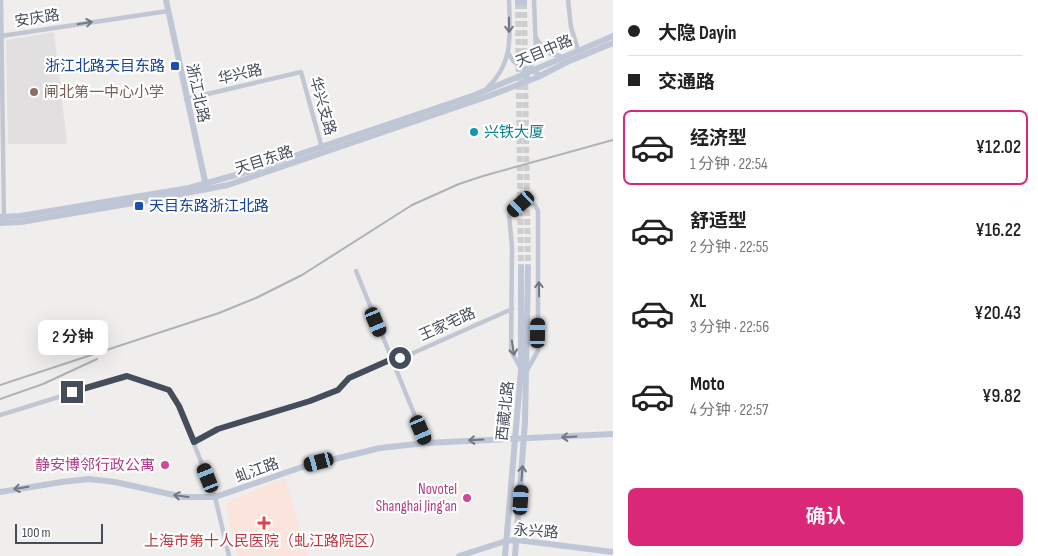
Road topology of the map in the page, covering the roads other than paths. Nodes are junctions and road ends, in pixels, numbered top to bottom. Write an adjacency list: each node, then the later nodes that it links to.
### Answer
1 (1, 0): 7 (street)
2 (166, 0): 6 (main road, 浙江北路)
3 (509, 0): 11 (street, one-way to 11)
4 (534, 0): 9 (street)
5 (568, 0): 12 (street)
6 (168, 11): 7 (street, 安庆路, one-way to 6); 21 (main road, 浙江北路)
7 (1, 36): 24 (street)
8 (613, 36): 12 (main road, 天目中路)
9 (535, 37): 13 (street); 14 (street)
10 (613, 43): 18 (main road, 天目中路)
11 (508, 50): 15 (street); 20 (street)
12 (578, 50): 13 (main road, 天目中路)
13 (563, 57): 16 (main road, 天目中路)
14 (534, 59): 15 (street); 16 (street)
15 (520, 65): 16 (street)
16 (530, 70): 18 (street); 19 (street); 20 (main road, 天目中路)
17 (301, 72): 21 (street, 华兴路); 22 (street, 华兴支路)
18 (542, 75): 19 (main road, 天目中路)
19 (525, 82): 23 (main road, 天目东路)
20 (484, 91): 22 (main road, 天目东路)
21 (186, 99): 23 (main road, 浙江北路)
22 (322, 148): 23 (main road, 天目东路)
23 (206, 187): 24 (main road, 天目东路)
24 (2, 220)
25 (525, 268): 29 (main road, 西藏北路)
26 (356, 271): 28 (street)
27 (512, 309): 28 (street, 王家宅路); 29 (street, one-way to 29); 29 (street, one-way to 27)
28 (392, 360): 34 (street, 王家宅路); 35 (street)
29 (524, 370): 32 (main road, 西藏北路); 33 (main road, 西藏北路)
30 (0, 415): 34 (street)
31 (613, 434): 33 (main road, 虬江路, one-way to 33)
32 (515, 439): 33 (main road, 虬江路); 35 (main road, 虬江路, one-way to 35); 39 (main road, 西藏北路)
33 (524, 439): 38 (main road, 西藏北路, one-way to 33)
34 (194, 442): 37 (street)
35 (426, 443): 37 (main road, 虬江路)
36 (0, 492): 37 (main road, 虬江路, one-way to 36)
37 (215, 497): 41 (street)
38 (517, 540): 39 (main road, 永兴路); 40 (main road, 永兴路); 44 (main road, 西藏北路)
39 (506, 541): 42 (main road, 永兴路); 43 (main road, 西藏北路)
40 (613, 552)
41 (229, 556)
42 (459, 556)
43 (505, 556)
44 (516, 556)

